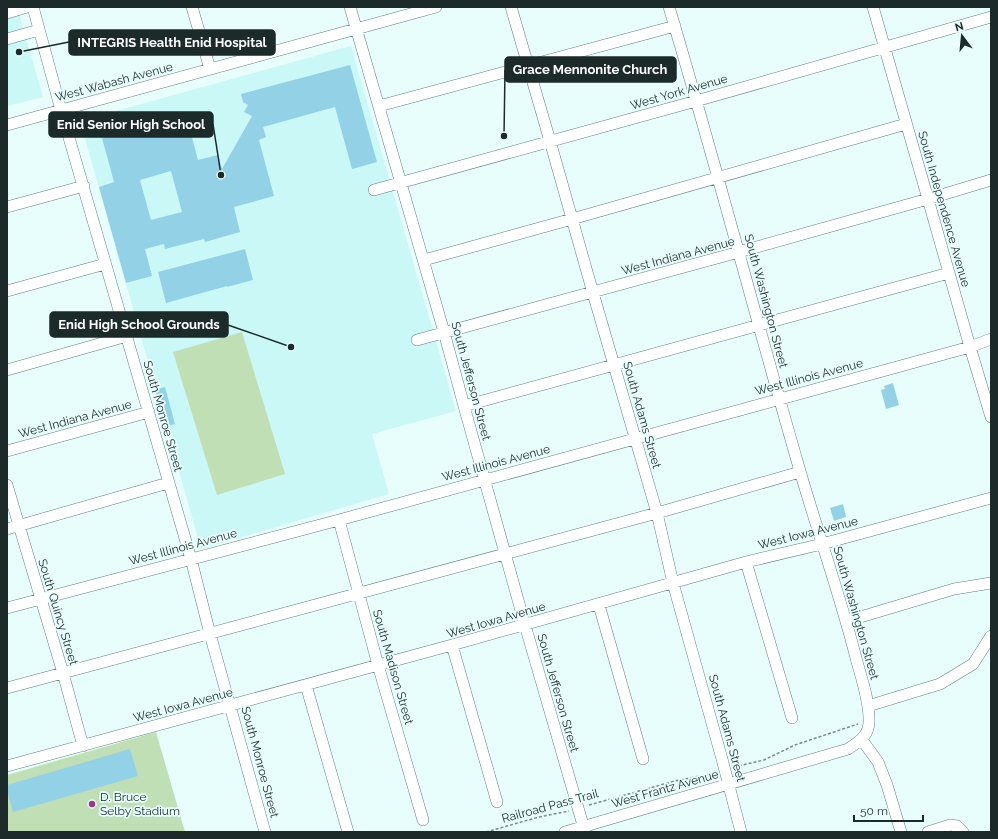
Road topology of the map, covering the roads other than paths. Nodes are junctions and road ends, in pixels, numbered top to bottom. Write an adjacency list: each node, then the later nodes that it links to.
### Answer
1 (27, 7): 9 (street)
2 (33, 7): 13 (street, South Monroe Street)
3 (192, 7): 17 (street)
4 (350, 7): 12 (street, South Jefferson Street)
5 (436, 7): 12 (street, West Wabash Avenue)
6 (511, 7): 16 (street, South Adams Street)
7 (669, 7): 11 (street, South Washington Street)
8 (873, 7): 15 (street, South Independence Avenue)
9 (13, 10)
10 (991, 17): 15 (street, West York Avenue)
11 (675, 26): 16 (street); 18 (street, South Washington Street)
12 (356, 29): 17 (street, West Wabash Avenue); 19 (street, South Jefferson Street)
13 (39, 30): 14 (street); 20 (street, South Monroe Street)
14 (7, 39)
15 (885, 48): 18 (street, West York Avenue); 21 (street, South Independence Avenue)
16 (528, 66): 19 (street); 23 (street, South Adams Street)
17 (210, 69): 20 (street, West Wabash Avenue)
18 (696, 101): 23 (street, West York Avenue); 24 (street, South Washington Street)
19 (379, 106): 26 (street, South Jefferson Street)
20 (61, 110): 22 (street, West Wabash Avenue); 27 (street, South Monroe Street)
21 (906, 124): 24 (street); 29 (street, South Independence Avenue)
22 (7, 125)
23 (550, 141): 26 (street, West York Avenue); 31 (street, South Adams Street)
24 (718, 177): 31 (street); 32 (street, South Washington Street)
25 (991, 180): 29 (street, West Indiana Avenue)
26 (402, 182): 28 (street, West York Avenue); 33 (street, South Jefferson Street)
27 (84, 186): 30 (street); 34 (street, South Monroe Street)
28 (374, 190)
29 (928, 199): 32 (street, West Indiana Avenue); 35 (street, South Independence Avenue)
30 (7, 207)
31 (572, 219): 33 (street); 37 (street, South Adams Street)
32 (739, 252): 37 (street, West Indiana Avenue); 38 (street, South Washington Street)
33 (424, 260): 39 (street, South Jefferson Street)
34 (105, 264): 36 (street); 40 (street, South Monroe Street)
35 (949, 274): 38 (street); 43 (street, South Independence Avenue)
36 (7, 291)
37 (593, 293): 39 (street, West Indiana Avenue); 44 (street, South Adams Street)
38 (759, 325): 44 (street); 46 (street, South Washington Street)
39 (444, 332): 42 (street, West Indiana Avenue); 47 (street, South Jefferson Street)
40 (127, 336): 45 (street); 48 (street, South Monroe Street)
41 (991, 339): 43 (street, West Illinois Avenue)
42 (417, 340)
43 (970, 347): 46 (street, West Illinois Avenue); 49 (street, South Independence Avenue)
44 (614, 365): 47 (street); 50 (street, South Adams Street)
45 (7, 370)
46 (779, 399): 50 (street, West Illinois Avenue); 52 (street, South Washington Street)
47 (464, 406): 53 (street, South Jefferson Street)
48 (149, 412): 51 (street, West Indiana Avenue); 54 (street, South Monroe Street)
49 (991, 417)
50 (636, 439): 53 (street, West Illinois Avenue); 57 (street, South Adams Street)
51 (7, 451)
52 (800, 472): 57 (street); 61 (street, South Washington Street)
53 (485, 479): 58 (street, West Illinois Avenue); 62 (street, South Jefferson Street)
54 (168, 483): 59 (street); 63 (street, South Monroe Street)
55 (7, 485): 59 (street, South Quincy Street)
56 (991, 498): 61 (street, West Iowa Avenue)
57 (656, 512): 62 (street); 66 (street, South Adams Street)
58 (339, 520): 63 (street, West Illinois Avenue); 67 (street, South Madison Street)
59 (19, 525): 60 (street); 68 (street, South Quincy Street)
60 (7, 529)
61 (822, 544): 64 (street, West Iowa Avenue); 71 (street, South Washington Street)
62 (505, 553): 67 (street); 72 (street, South Jefferson Street)
63 (191, 559): 68 (street, West Illinois Avenue); 73 (street, South Monroe Street)
64 (746, 562): 66 (street, West Iowa Avenue); 82 (street)
65 (991, 582): 71 (street)
66 (673, 583): 69 (street, West Iowa Avenue); 87 (street, South Adams Street)
67 (359, 594): 73 (street); 76 (street, South Madison Street)
68 (40, 599): 70 (street, West Illinois Avenue); 77 (street, South Quincy Street)
69 (599, 605): 72 (street, West Iowa Avenue); 85 (street)
70 (7, 608)
71 (847, 621): 81 (street, South Washington Street)
72 (525, 625): 75 (street, West Iowa Avenue); 90 (street, South Jefferson Street)
73 (210, 634): 77 (street); 80 (street, South Monroe Street)
74 (991, 636): 81 (street)
75 (452, 645): 76 (street, West Iowa Avenue); 88 (street)
76 (378, 665): 78 (street, West Iowa Avenue); 89 (street, South Madison Street)
77 (63, 673): 79 (street); 84 (street, South Quincy Street)
78 (306, 685): 80 (street, West Iowa Avenue); 92 (street)
79 (7, 688)
80 (230, 706): 84 (street, West Iowa Avenue); 91 (street, South Monroe Street)
81 (868, 706): 83 (street, South Washington Street)
82 (792, 718)
83 (862, 740): 87 (street, West Frantz Avenue); 95 (street)
84 (83, 746): 86 (street, West Iowa Avenue)
85 (643, 759)
86 (7, 766)
87 (728, 784): 90 (street, West Frantz Avenue); 94 (street, South Adams Street)
88 (497, 802)
89 (423, 820)
90 (584, 829): 93 (street, West Frantz Avenue)
91 (265, 832)
92 (348, 832)
93 (565, 832)
94 (741, 832)
95 (901, 832)
96 (928, 832): 97 (street)
97 (963, 832)

